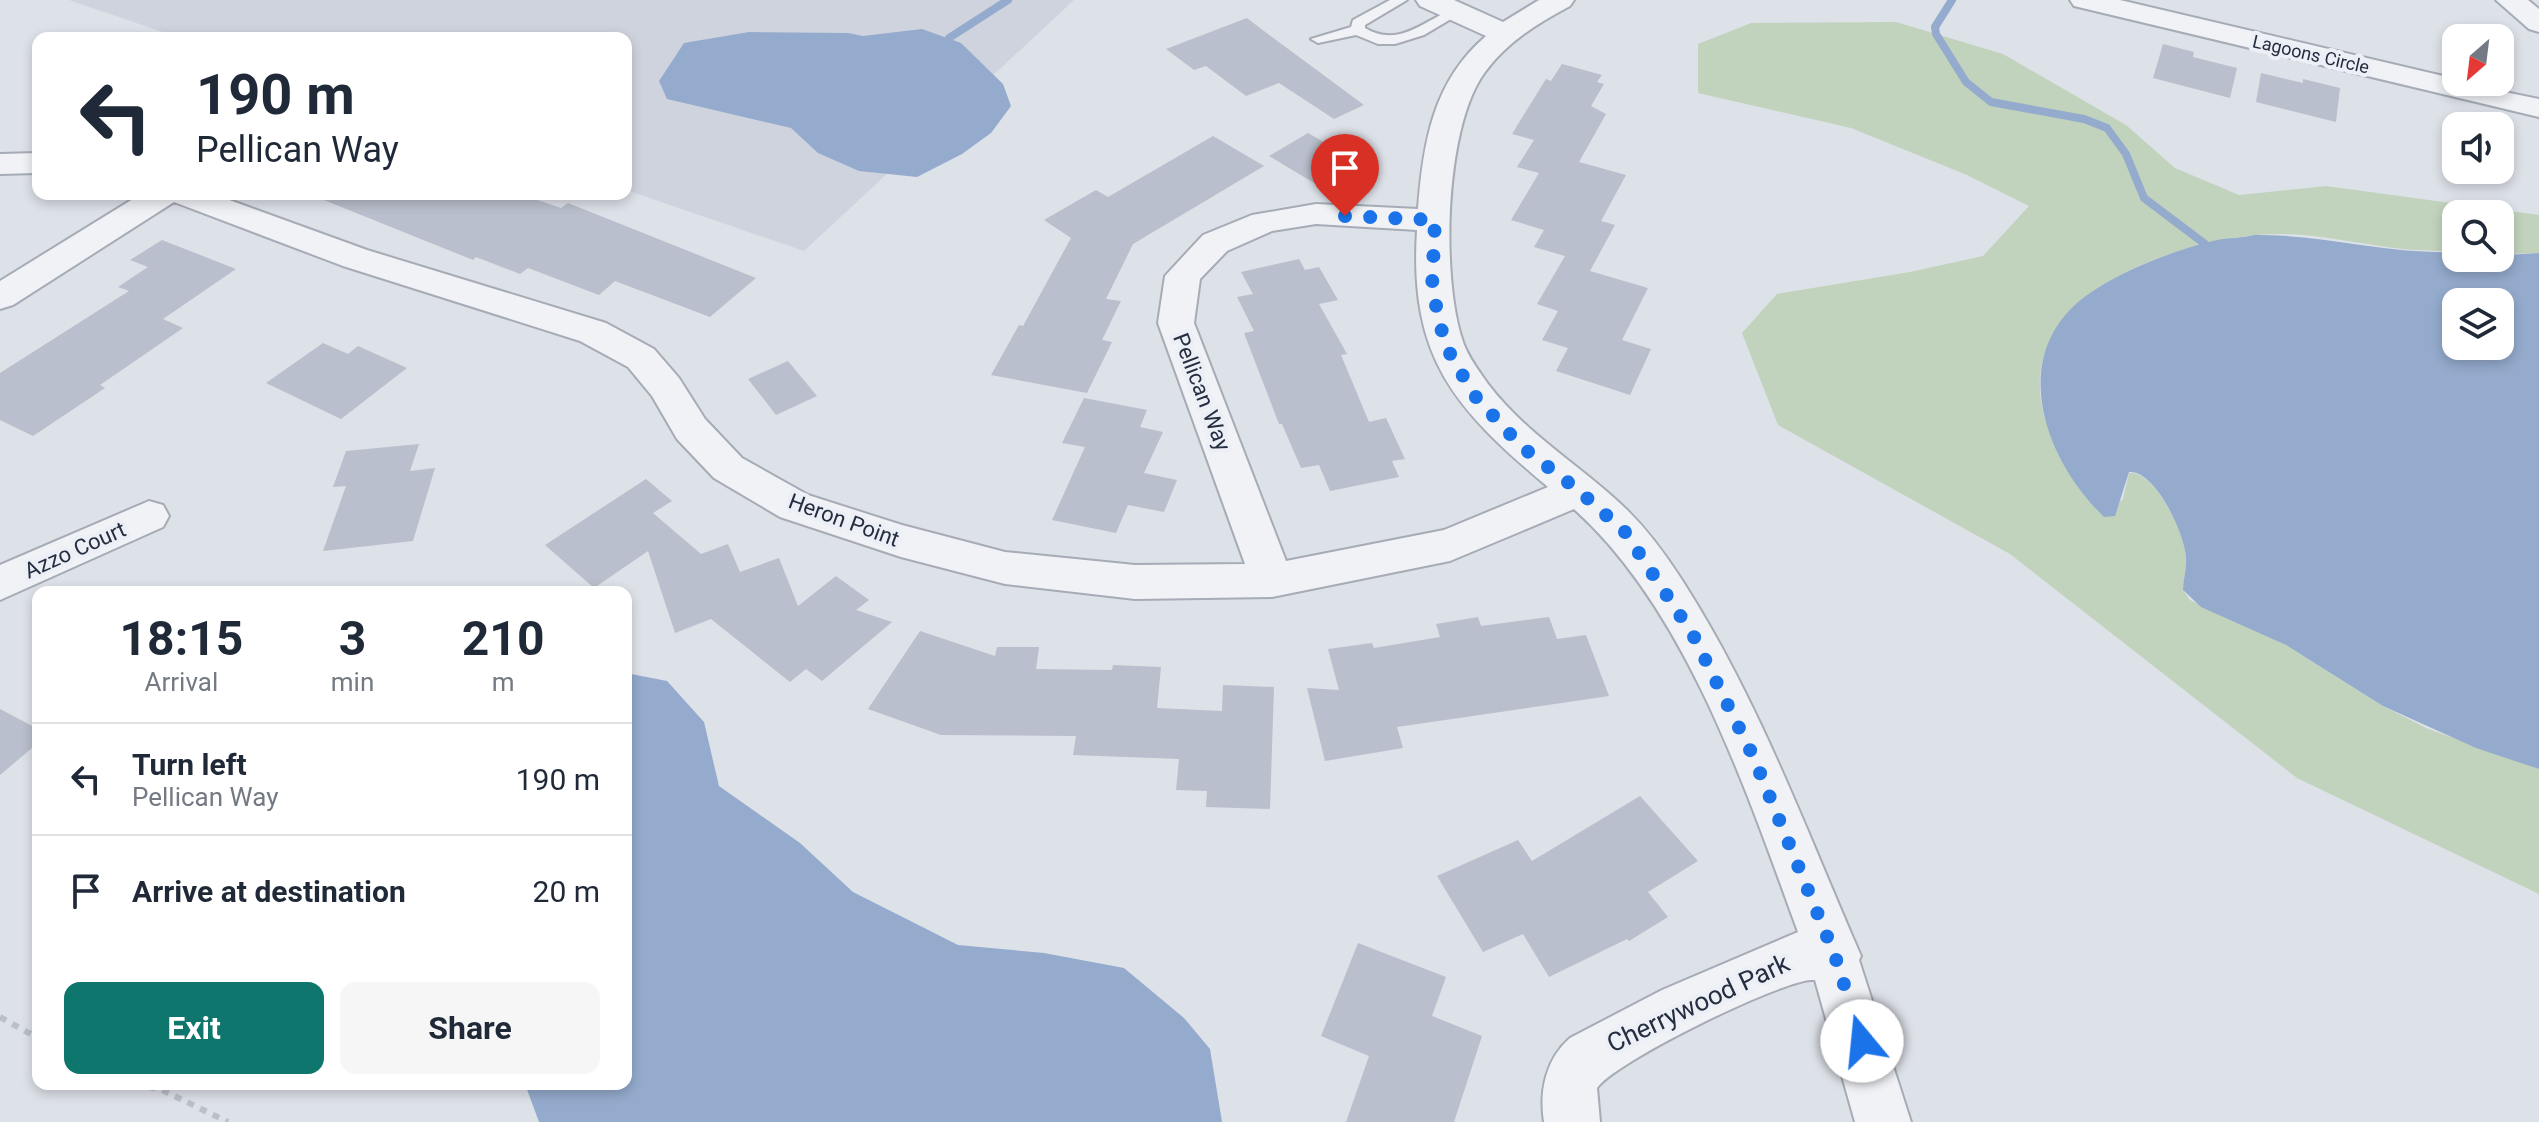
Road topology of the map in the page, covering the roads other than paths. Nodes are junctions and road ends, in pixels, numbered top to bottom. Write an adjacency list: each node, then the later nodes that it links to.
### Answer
1 (1400, 0): 7 (lane)
2 (1560, 0): 8 (street)
3 (2084, 0): 10 (street, Lagoons Circle)
4 (2510, 0): 6 (street)
5 (1442, 7): 7 (lane); 8 (street)
6 (2539, 23)
7 (1358, 30): 9 (lane)
8 (1504, 33): 15 (street)
9 (1318, 39)
10 (2539, 108)
11 (32, 163): 12 (street)
12 (0, 164)
13 (154, 200): 16 (street)
14 (198, 200): 19 (street, Heron Point)
15 (1435, 220): 17 (street); 19 (street, Pellican Way)
16 (0, 297)
17 (1578, 490): 19 (street, Heron Point); 21 (street)
18 (149, 516): 20 (street, Azzo Court)
19 (1272, 580)
20 (0, 583)
21 (1835, 956): 22 (street, Cherrywood Park); 23 (street)
22 (1572, 1122)
23 (1883, 1122)

